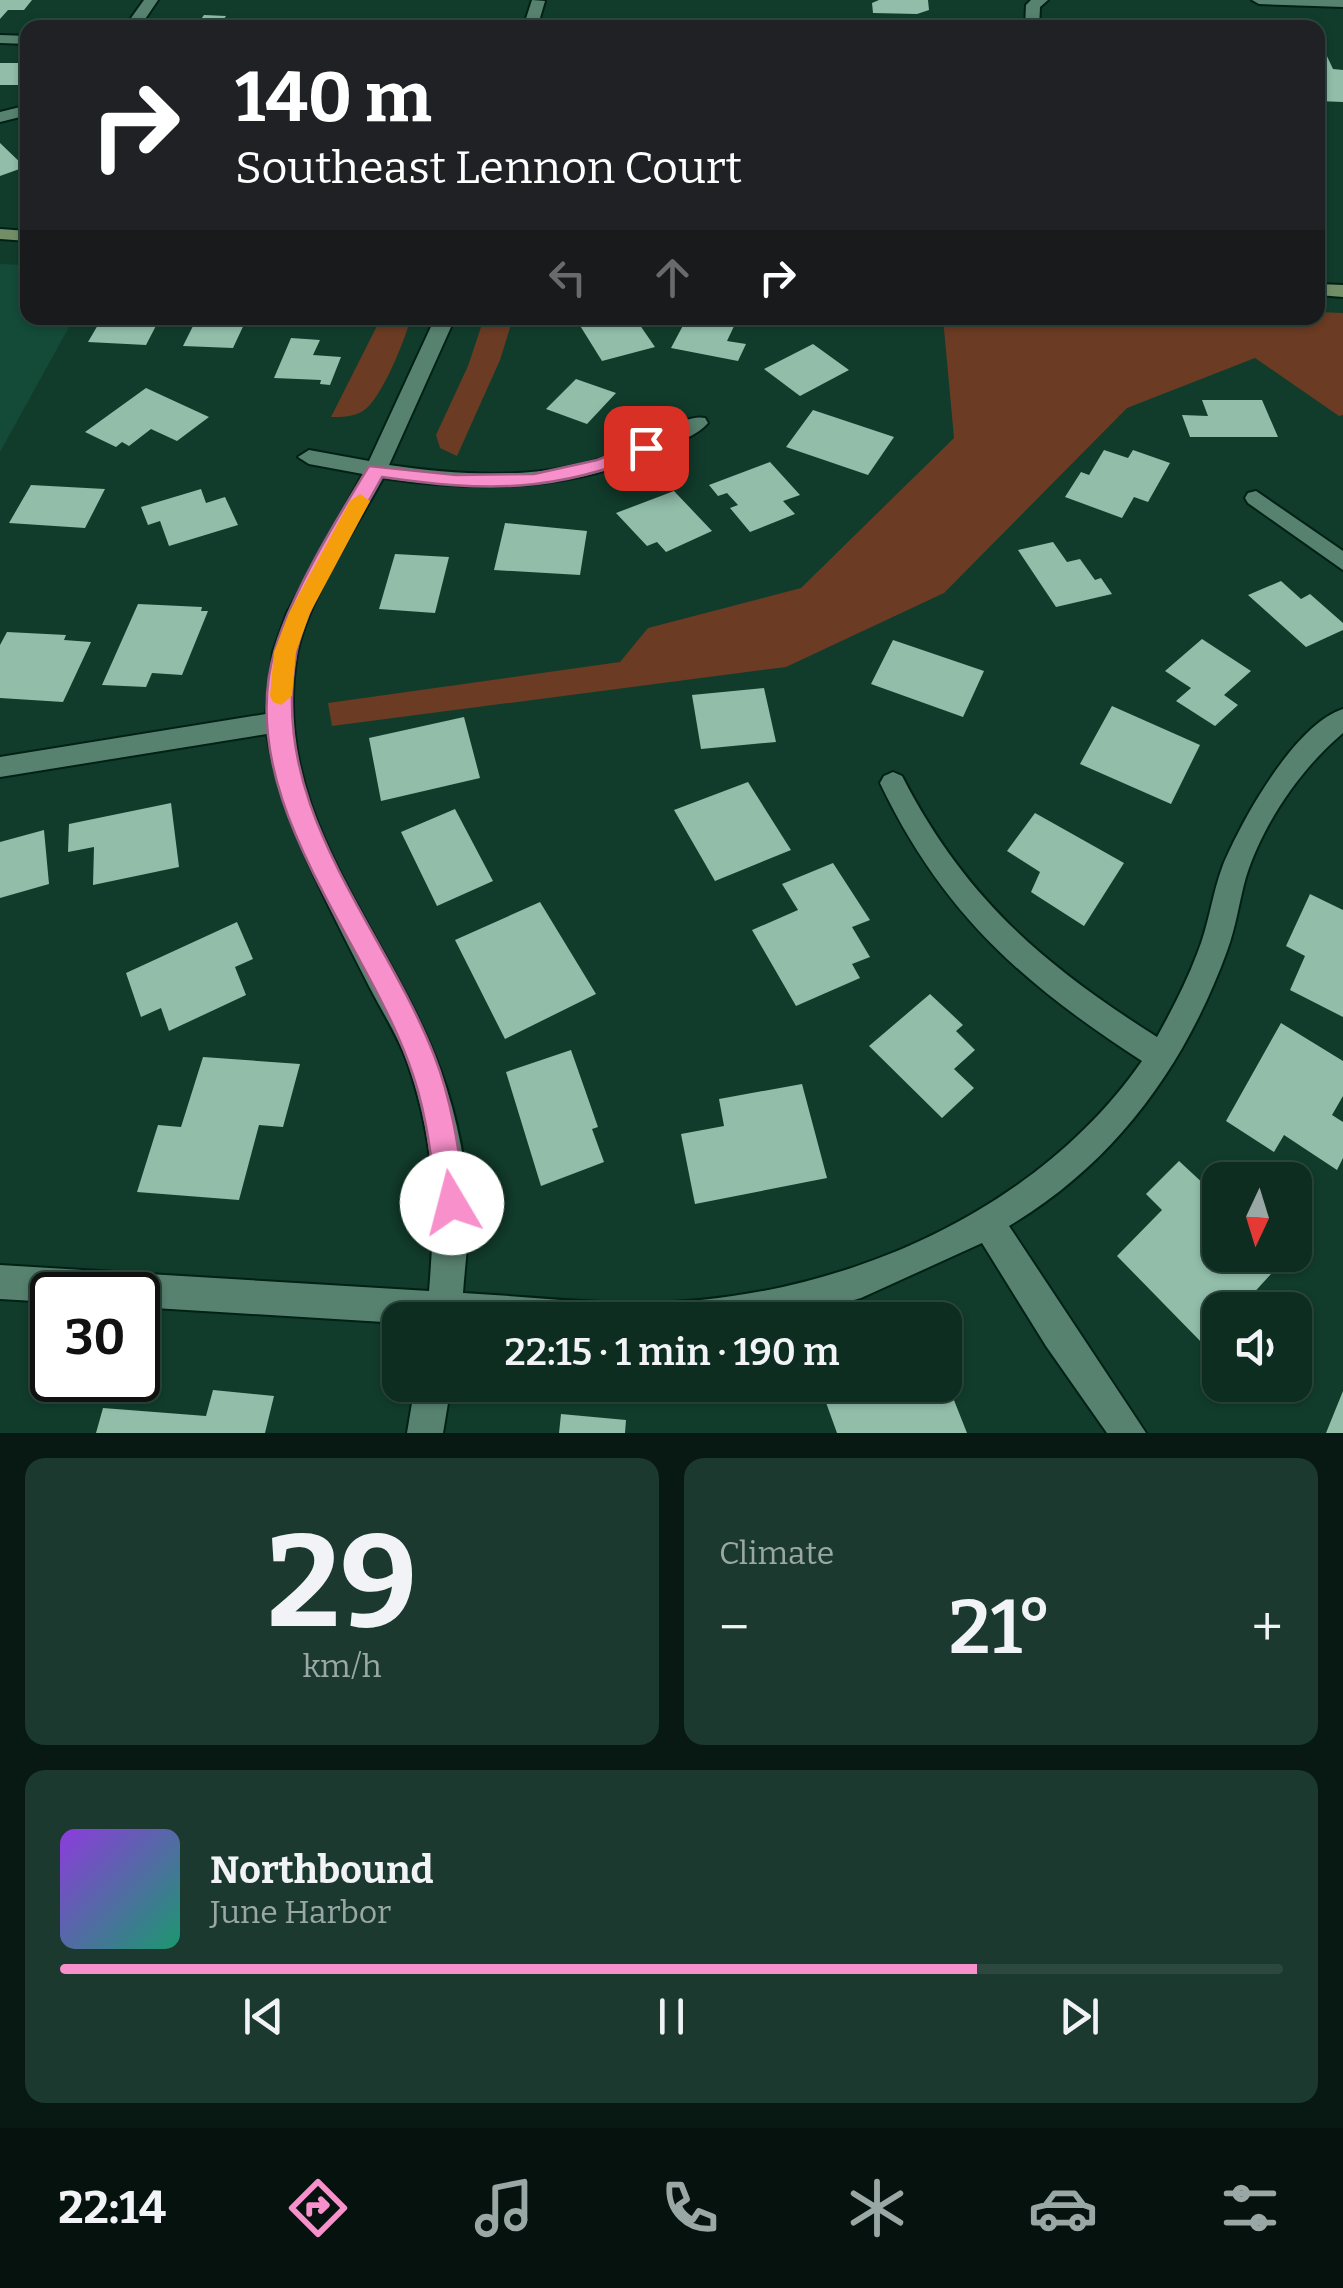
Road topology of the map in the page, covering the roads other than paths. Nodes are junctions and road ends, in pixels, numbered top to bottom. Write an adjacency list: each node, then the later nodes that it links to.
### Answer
1 (1259, 0): 2 (street)
2 (1342, 5)
3 (442, 325): 6 (street)
4 (698, 422): 6 (street)
5 (309, 457): 6 (street)
6 (376, 470): 10 (street)
7 (1256, 498): 8 (street)
8 (1343, 562)
9 (1343, 719): 13 (street)
10 (278, 722): 11 (street); 16 (street)
11 (0, 767)
12 (893, 783): 13 (street)
13 (1160, 1056): 14 (street)
14 (987, 1222): 17 (street); 21 (street)
15 (0, 1282): 18 (street)
16 (446, 1302)
17 (785, 1302)
18 (382, 1310)
19 (430, 1402): 20 (street)
20 (425, 1433)
21 (1128, 1433)

